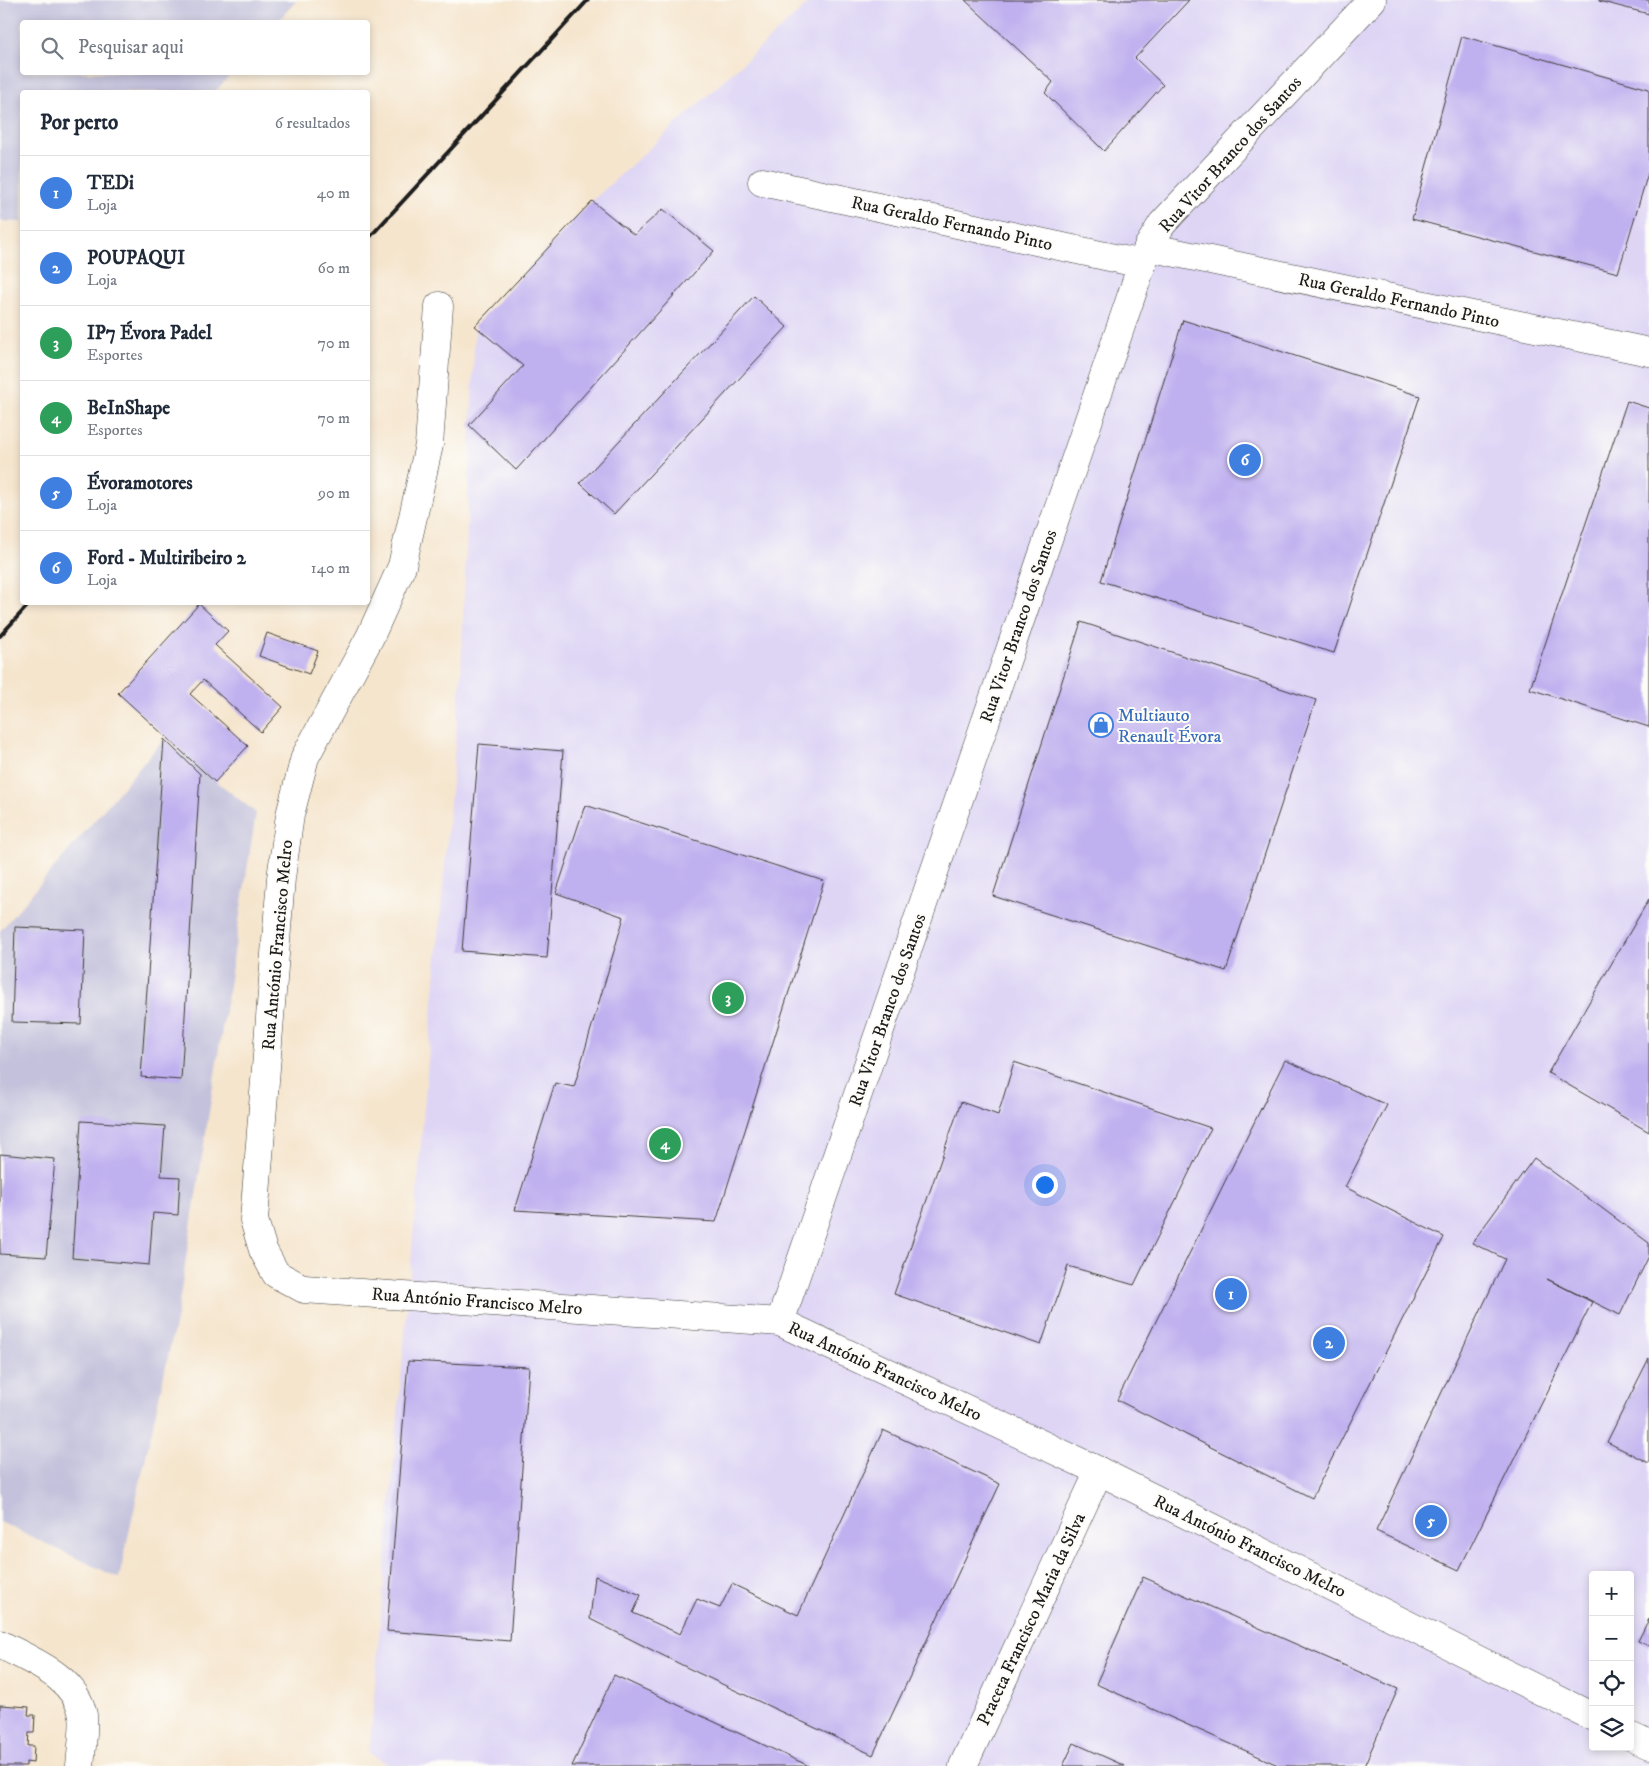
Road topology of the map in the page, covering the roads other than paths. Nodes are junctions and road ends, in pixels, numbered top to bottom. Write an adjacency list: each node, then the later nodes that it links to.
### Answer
1 (1372, 0): 3 (street, Rua Vitor Branco dos Santos)
2 (762, 182): 3 (street, Rua Geraldo Fernando Pinto)
3 (1145, 256): 5 (street, Rua Geraldo Fernando Pinto); 6 (street, Rua Vitor Branco dos Santos)
4 (438, 306): 6 (street, Rua António Francisco Melro)
5 (1649, 352)
6 (780, 1322): 7 (street, Rua António Francisco Melro)
7 (1099, 1471): 9 (street, Rua António Francisco Melro); 13 (street, Praceta Francisco Maria da Silva)
8 (0, 1644): 12 (street)
9 (1589, 1715)
10 (1634, 1738): 11 (street)
11 (1649, 1745)
12 (80, 1766)
13 (964, 1766)

